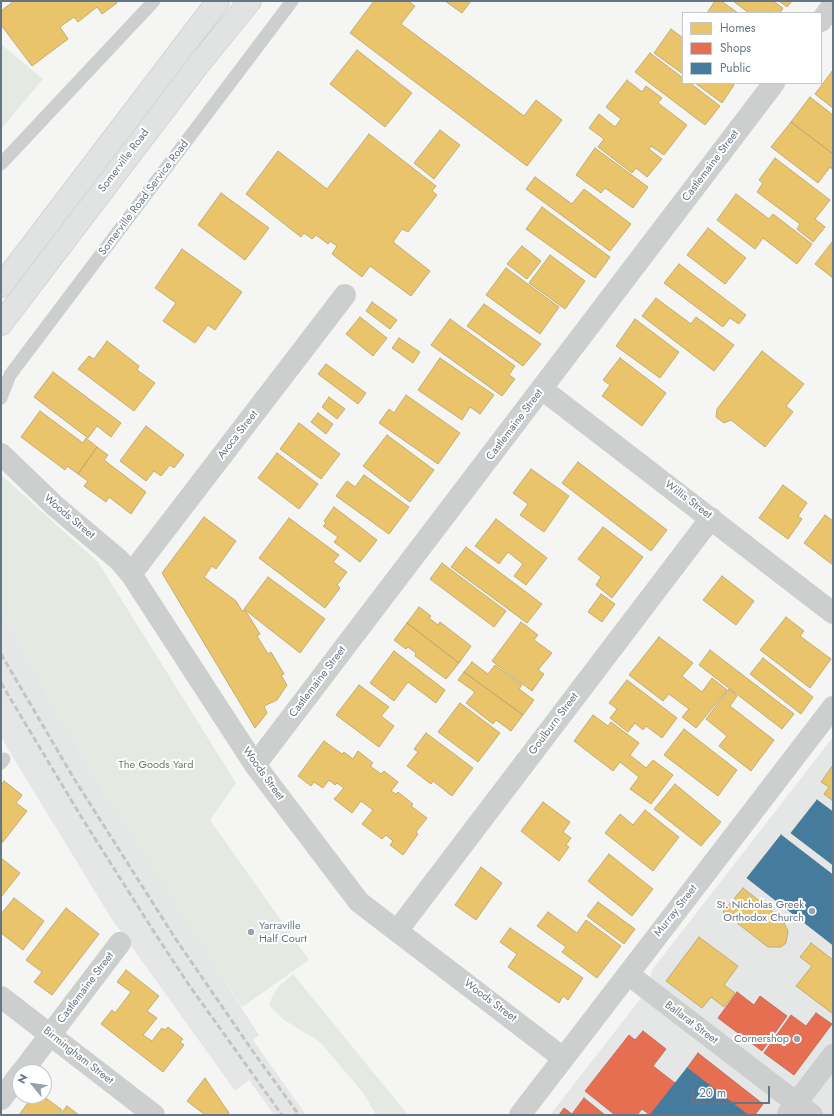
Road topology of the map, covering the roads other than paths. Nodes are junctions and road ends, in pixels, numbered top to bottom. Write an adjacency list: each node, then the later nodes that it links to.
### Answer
1 (154, 1): 8 (lane)
2 (218, 1): 9 (main road, Somerville Road)
3 (250, 1): 11 (main road, Somerville Road)
4 (292, 1): 13 (lane, Somerville Road Service Road)
5 (833, 5): 6 (street)
6 (822, 20)
7 (773, 84): 12 (street, Castlemaine Street)
8 (1, 164)
9 (1, 286)
10 (344, 295): 16 (street, Avoca Street)
11 (1, 324)
12 (542, 389): 15 (street, Willis Street); 19 (street, Castlemaine Street)
13 (1, 398)
14 (1, 454): 16 (street, Woods Street)
15 (711, 518): 17 (street, Willis Street); 20 (street, Goulburn Street)
16 (131, 574): 19 (street, Woods Street)
17 (833, 612)
18 (833, 707): 22 (street, Murray Street)
19 (255, 765): 20 (street, Woods Street)
20 (397, 931): 26 (street, Woods Street)
21 (120, 943): 24 (street, Castlemaine Street)
22 (628, 974): 26 (street, Murray Street); 30 (street, Ballarat Street)
23 (1, 997): 24 (street, Birmingham Street)
24 (50, 1034): 27 (street, Castlemaine Street); 31 (street, Birmingham Street)
25 (833, 1055): 30 (street)
26 (564, 1058): 32 (street, Murray Street)
27 (28, 1064)
28 (12, 1085): 29 (street, Castlemaine Street)
29 (1, 1099)
30 (798, 1111)
31 (154, 1115)
32 (520, 1115)

